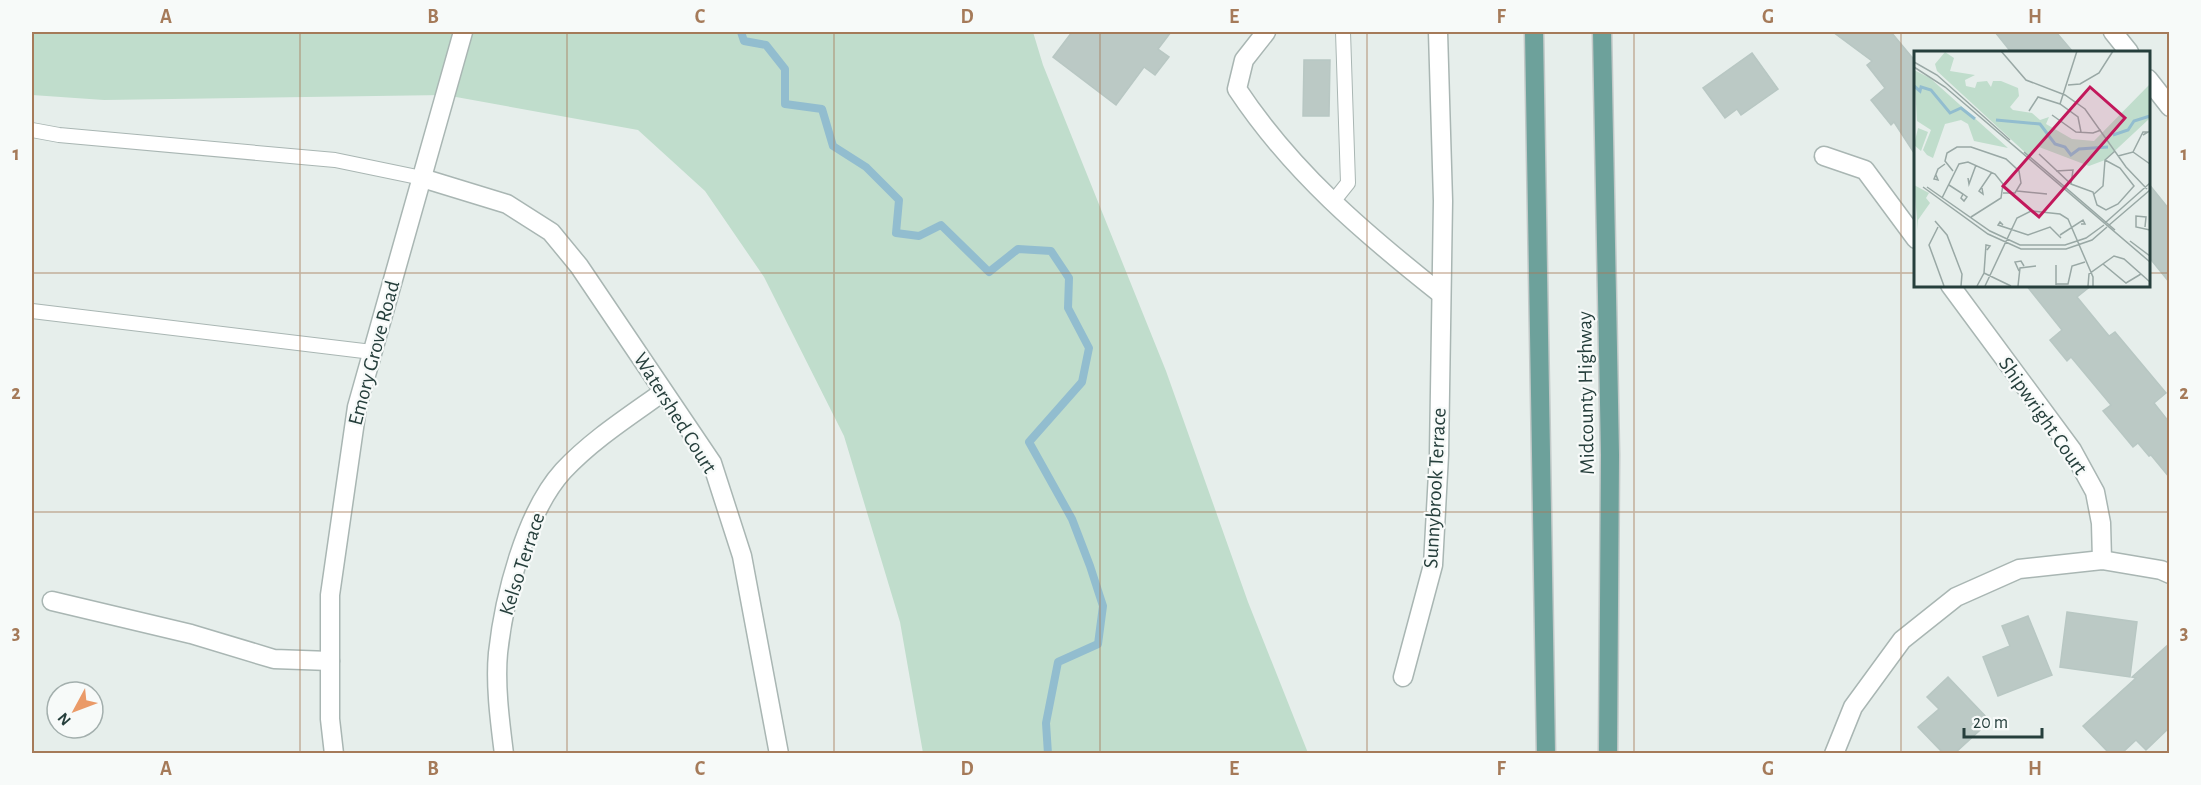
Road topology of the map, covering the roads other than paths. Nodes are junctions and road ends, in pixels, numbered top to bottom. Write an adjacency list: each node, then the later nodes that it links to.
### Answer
1 (463, 32): 13 (street, Emory Grove Road)
2 (1266, 32): 14 (street)
3 (1343, 32): 14 (lane)
4 (1438, 32): 17 (street, Sunnybrook Terrace)
5 (1534, 32): 29 (main road)
6 (1602, 32): 30 (main road, Midcounty Highway)
7 (2113, 32): 8 (street)
8 (2128, 51)
9 (2150, 82): 10 (street)
10 (2169, 107)
11 (32, 130): 13 (lane)
12 (1824, 156): 15 (street)
13 (423, 178): 19 (street, Emory Grove Road); 20 (street, Watershed Court)
14 (1332, 203): 17 (street)
15 (1914, 236)
16 (1951, 286): 21 (street, Shipwright Court)
17 (1442, 294): 25 (street, Sunnybrook Terrace)
18 (32, 311): 19 (lane)
19 (372, 352): 24 (street, Emory Grove Road)
20 (663, 392): 27 (street, Kelso Terrace); 28 (street, Watershed Court)
21 (2102, 560): 22 (street); 31 (street)
22 (2169, 574)
23 (52, 602): 24 (street)
24 (330, 661): 26 (street, Emory Grove Road)
25 (1403, 677)
26 (334, 753)
27 (504, 753)
28 (779, 753)
29 (1546, 753)
30 (1608, 753)
31 (1834, 753)

